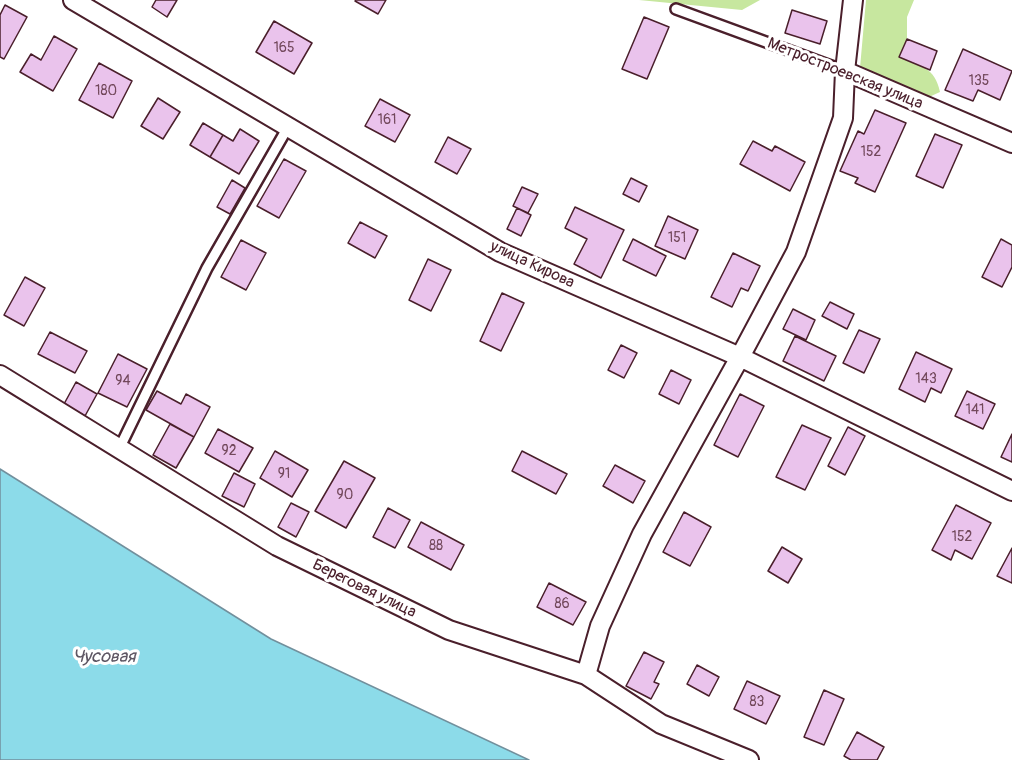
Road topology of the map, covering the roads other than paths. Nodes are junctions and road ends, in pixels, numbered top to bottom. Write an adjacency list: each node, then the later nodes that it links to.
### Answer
1 (73, 0): 5 (street, улица Кирова)
2 (853, 0): 4 (street)
3 (676, 9): 4 (lane, Метростроевская улица)
4 (845, 71): 6 (street, Метростроевская улица); 7 (street)
5 (288, 127): 7 (street, улица Кирова); 9 (lane)
6 (1012, 143)
7 (740, 357): 10 (street, улица Кирова); 11 (street)
8 (0, 375): 9 (street, Береговая улица)
9 (119, 449): 11 (street, Береговая улица)
10 (1012, 491)
11 (586, 675): 12 (street, Береговая улица)
12 (748, 760)

